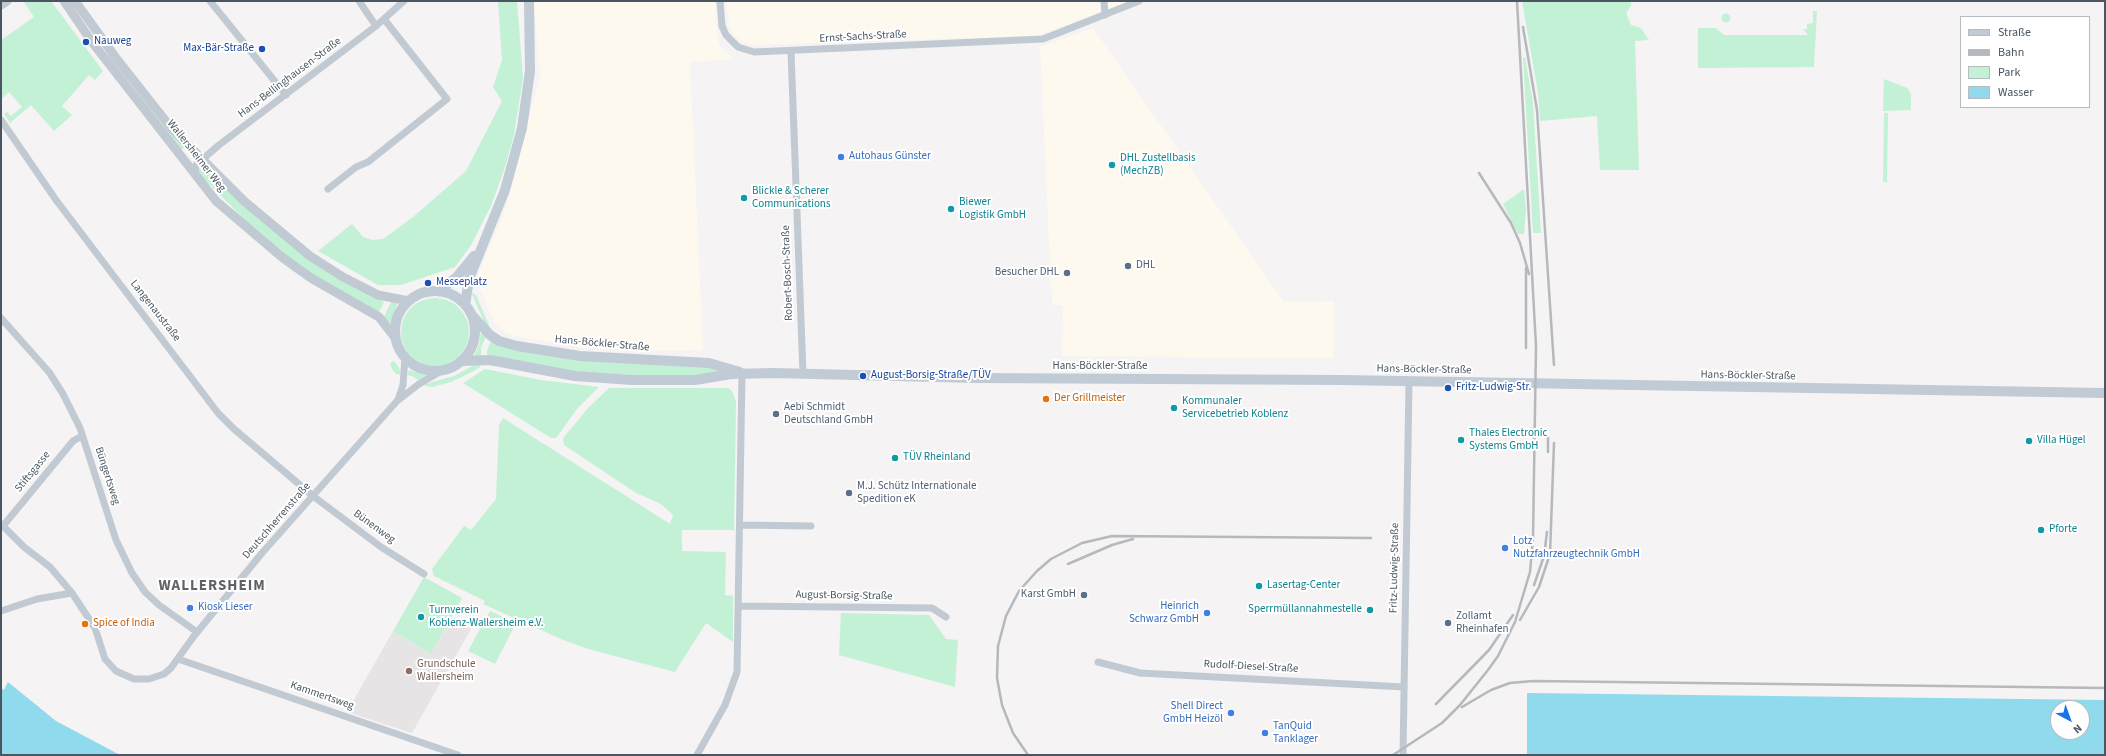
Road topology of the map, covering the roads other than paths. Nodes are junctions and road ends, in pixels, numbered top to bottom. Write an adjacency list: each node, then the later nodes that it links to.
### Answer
1 (7, 1): 11 (street)
2 (64, 1): 19 (street, Wallersheimer Weg)
3 (75, 1): 18 (street, Wallersheimer Weg)
4 (210, 1): 16 (street)
5 (359, 1): 14 (street)
6 (404, 1): 13 (street, Hans-Bellinghausen-Straße)
7 (529, 1): 21 (main road)
8 (720, 1): 15 (street, Ernst-Sachs-Straße)
9 (1104, 1): 12 (street)
10 (1139, 1): 12 (street, Ernst-Sachs-Straße)
11 (1, 5)
12 (1105, 15): 15 (street, Ernst-Sachs-Straße)
13 (384, 19): 14 (street, Hans-Bellinghausen-Straße); 20 (street)
14 (376, 26): 16 (street, Hans-Bellinghausen-Straße)
15 (790, 51): 32 (street, Robert-Bosch-Straße)
16 (286, 95): 18 (street, Hans-Bellinghausen-Straße)
17 (1, 120): 37 (street, Langenaustraße)
18 (201, 161): 19 (street, Hans-Bellinghausen-Straße); 23 (street, Wallersheimer Weg)
19 (195, 175): 27 (street, Wallersheimer Weg)
20 (328, 189)
21 (480, 248): 22 (main road); 24 (main road)
22 (438, 291): 23 (main road, Wallersheimer Weg); 24 (main road)
23 (409, 301): 27 (main road, Wallersheimer Weg)
24 (465, 305): 25 (main road)
25 (471, 314): 29 (main road); 31 (main road, Hans-Böckler-Straße)
26 (1, 318): 36 (street, Büngertsweg)
27 (396, 339): 28 (main road, Wallersheimer Weg)
28 (405, 357): 30 (main road, Wallersheimer Weg); 35 (street, Deutschherrenstraße)
29 (462, 361): 30 (main road, Wallersheimer Weg); 31 (main road, Hans-Böckler-Straße)
30 (443, 370): 35 (street, Deutschherrenstraße)
31 (742, 373): 32 (main road, Hans-Böckler-Straße); 39 (street)
32 (803, 374): 33 (main road, Hans-Böckler-Straße)
33 (1409, 382): 34 (main road, Hans-Böckler-Straße); 49 (street, Fritz-Ludwig-Straße)
34 (2105, 393)
35 (397, 401): 37 (street, Deutschherrenstraße)
36 (82, 436): 38 (street, Stiftsgasse); 46 (street, Büngertsweg)
37 (313, 496): 41 (street, Bünenweg); 46 (street, Deutschherrenstraße)
38 (2, 525): 42 (street, Deutschherrenstraße)
39 (740, 525): 40 (street); 43 (street)
40 (811, 526)
41 (424, 574)
42 (72, 593): 44 (street); 47 (street, Deutschherrenstraße)
43 (740, 606): 45 (street, August-Borsig-Straße); 51 (street)
44 (1, 611)
45 (946, 617)
46 (197, 632): 47 (street, Deutschherrenstraße)
47 (178, 659): 50 (street, Kammertsweg)
48 (1098, 662): 49 (street, Rudolf-Diesel-Straße)
49 (1404, 687): 52 (street, Fritz-Ludwig-Straße)
50 (458, 755)
51 (697, 755)
52 (1403, 755)

